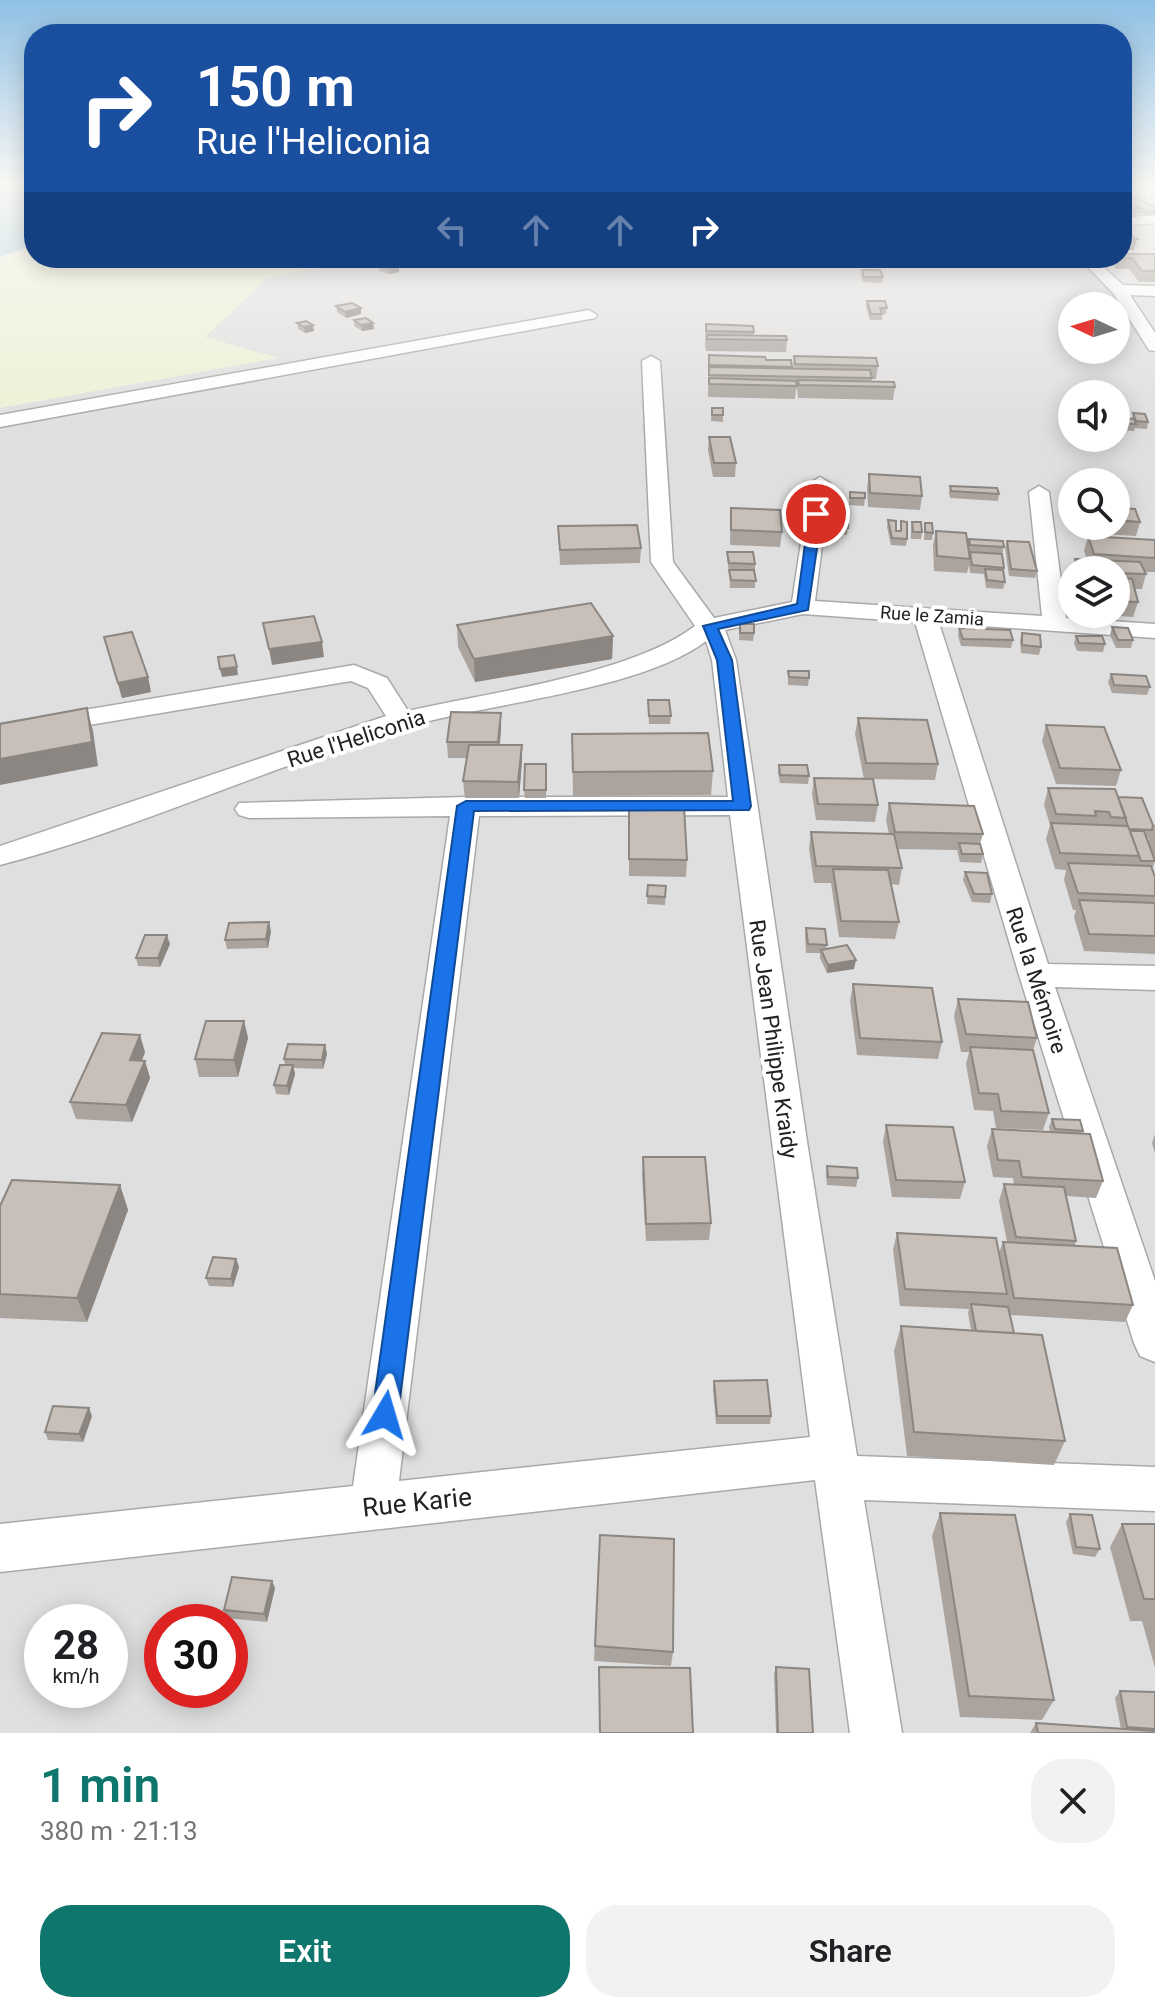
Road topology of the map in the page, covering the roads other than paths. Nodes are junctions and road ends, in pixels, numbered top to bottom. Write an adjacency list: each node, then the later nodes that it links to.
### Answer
1 (1097, 268): 2 (street)
2 (1119, 290): 3 (street); 5 (street)
3 (1155, 291)
4 (589, 315): 7 (street)
5 (1155, 346)
6 (651, 361): 13 (street, Rue Jean Philippe Kraidy)
7 (0, 421)
8 (820, 483): 10 (street)
9 (1039, 492): 12 (street)
10 (803, 607): 11 (street, Rue le Zamia); 13 (street, Rue le Zamia)
11 (925, 616): 12 (street, Rue le Zamia); 21 (street, Rue la Mémoire)
12 (1055, 625): 14 (street, Rue le Zamia)
13 (710, 626): 15 (street, Rue l'Heliconia); 18 (street, Rue Jean Philippe Kraidy)
14 (1155, 631)
15 (401, 720): 16 (street); 20 (street, Rue l'Heliconia)
16 (0, 732)
17 (466, 806): 18 (street); 19 (street); 26 (street)
18 (743, 806): 24 (street, Rue Jean Philippe Kraidy)
19 (249, 809)
20 (0, 856)
21 (1035, 975): 22 (street); 23 (street, Rue la Mémoire)
22 (1155, 978)
23 (1155, 1343)
24 (835, 1466): 25 (street, Rue Karie); 26 (street, Rue Karie); 28 (street, Rue Jean Philippe Kraidy)
25 (1155, 1489)
26 (373, 1506): 27 (street, Rue Karie)
27 (0, 1548)
28 (876, 1733)

